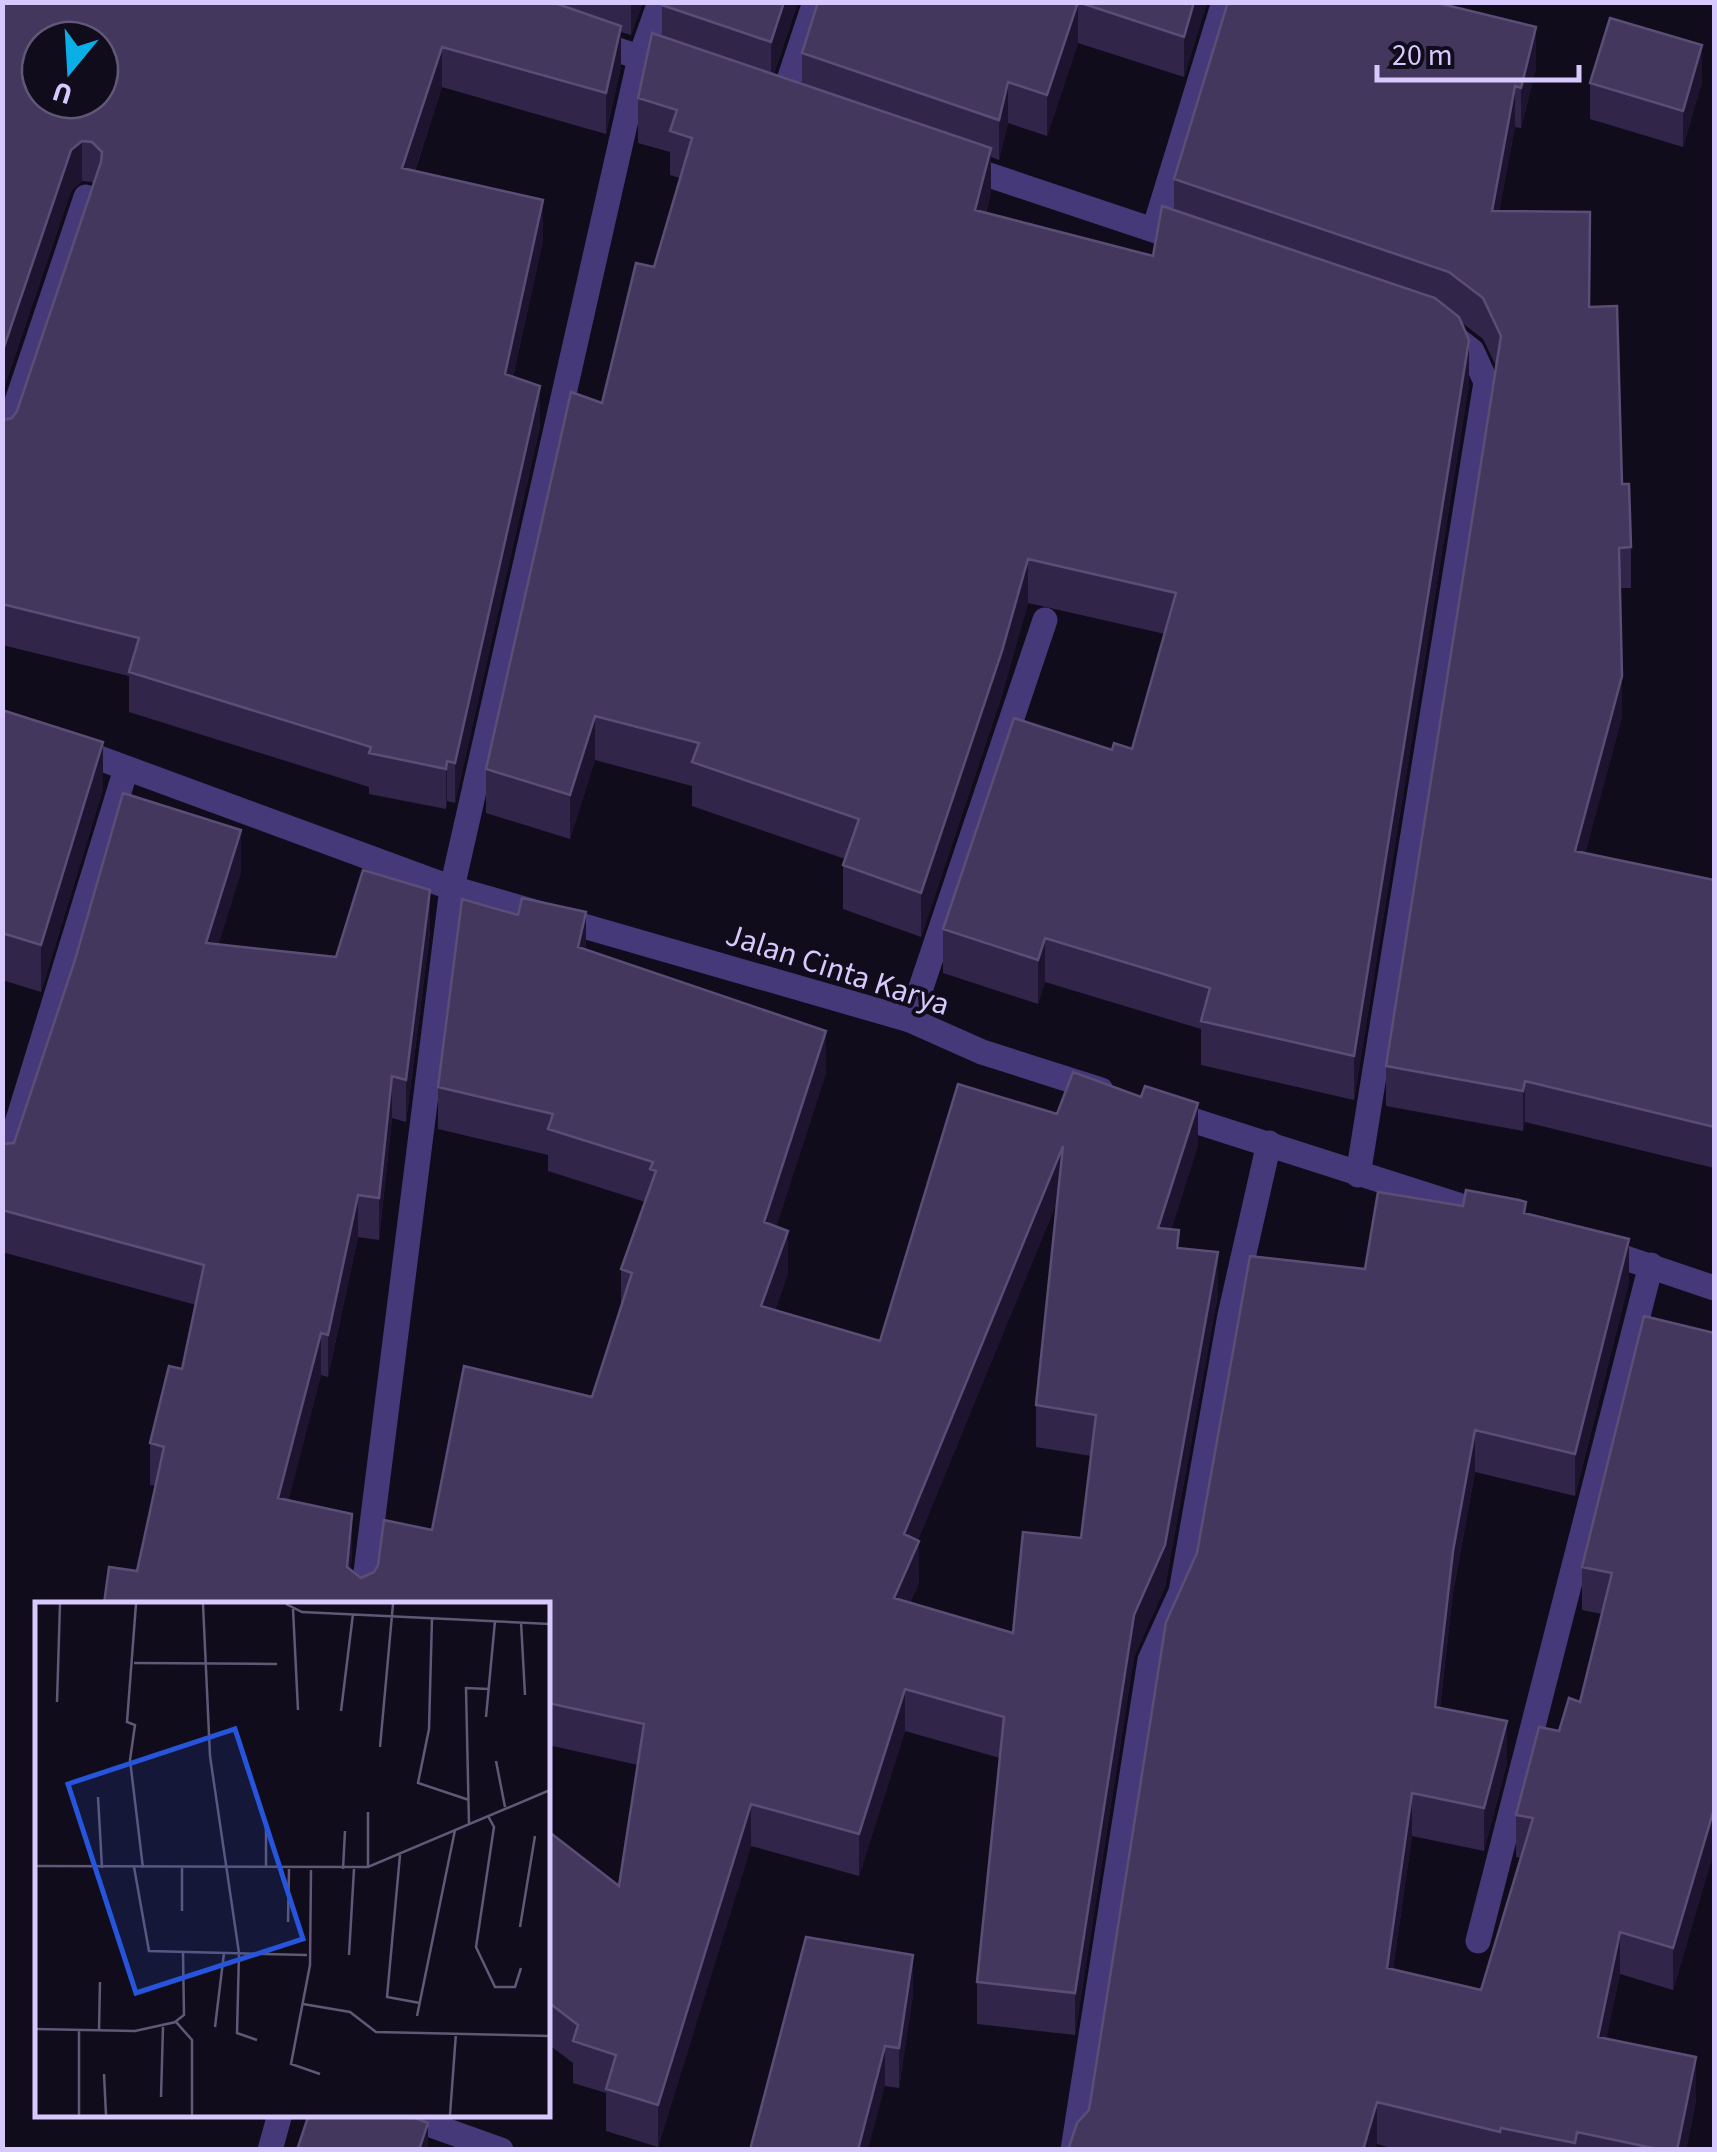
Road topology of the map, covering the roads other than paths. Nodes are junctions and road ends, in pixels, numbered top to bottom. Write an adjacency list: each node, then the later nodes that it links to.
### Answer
1 (660, 2): 5 (street)
2 (815, 2): 7 (street)
3 (1224, 2): 10 (street)
4 (570, 33): 5 (street)
5 (640, 58): 6 (street); 17 (street)
6 (710, 81)
7 (781, 105)
8 (930, 155): 10 (street)
9 (86, 197): 13 (street)
10 (1154, 230): 11 (street)
11 (1208, 248)
12 (1425, 322): 21 (street)
13 (2, 446)
14 (1045, 620): 18 (street)
15 (55, 742): 16 (street, Jalan Cinta Karya)
16 (126, 769): 17 (street, Jalan Cinta Karya); 20 (street)
17 (452, 888): 18 (street, Jalan Cinta Karya); 26 (street)
18 (910, 1020): 19 (street, Jalan Cinta Karya)
19 (1269, 1142): 21 (street, Jalan Cinta Karya); 32 (street)
20 (2, 1172)
21 (1358, 1175): 22 (street, Jalan Cinta Karya)
22 (1504, 1220)
23 (1577, 1243): 24 (street)
24 (1650, 1265): 25 (street); 27 (street)
25 (1714, 1288)
26 (362, 1602)
27 (1478, 1941)
28 (279, 2117): 30 (street)
29 (408, 2117): 31 (street)
30 (270, 2150)
31 (501, 2150)
32 (1073, 2150)

